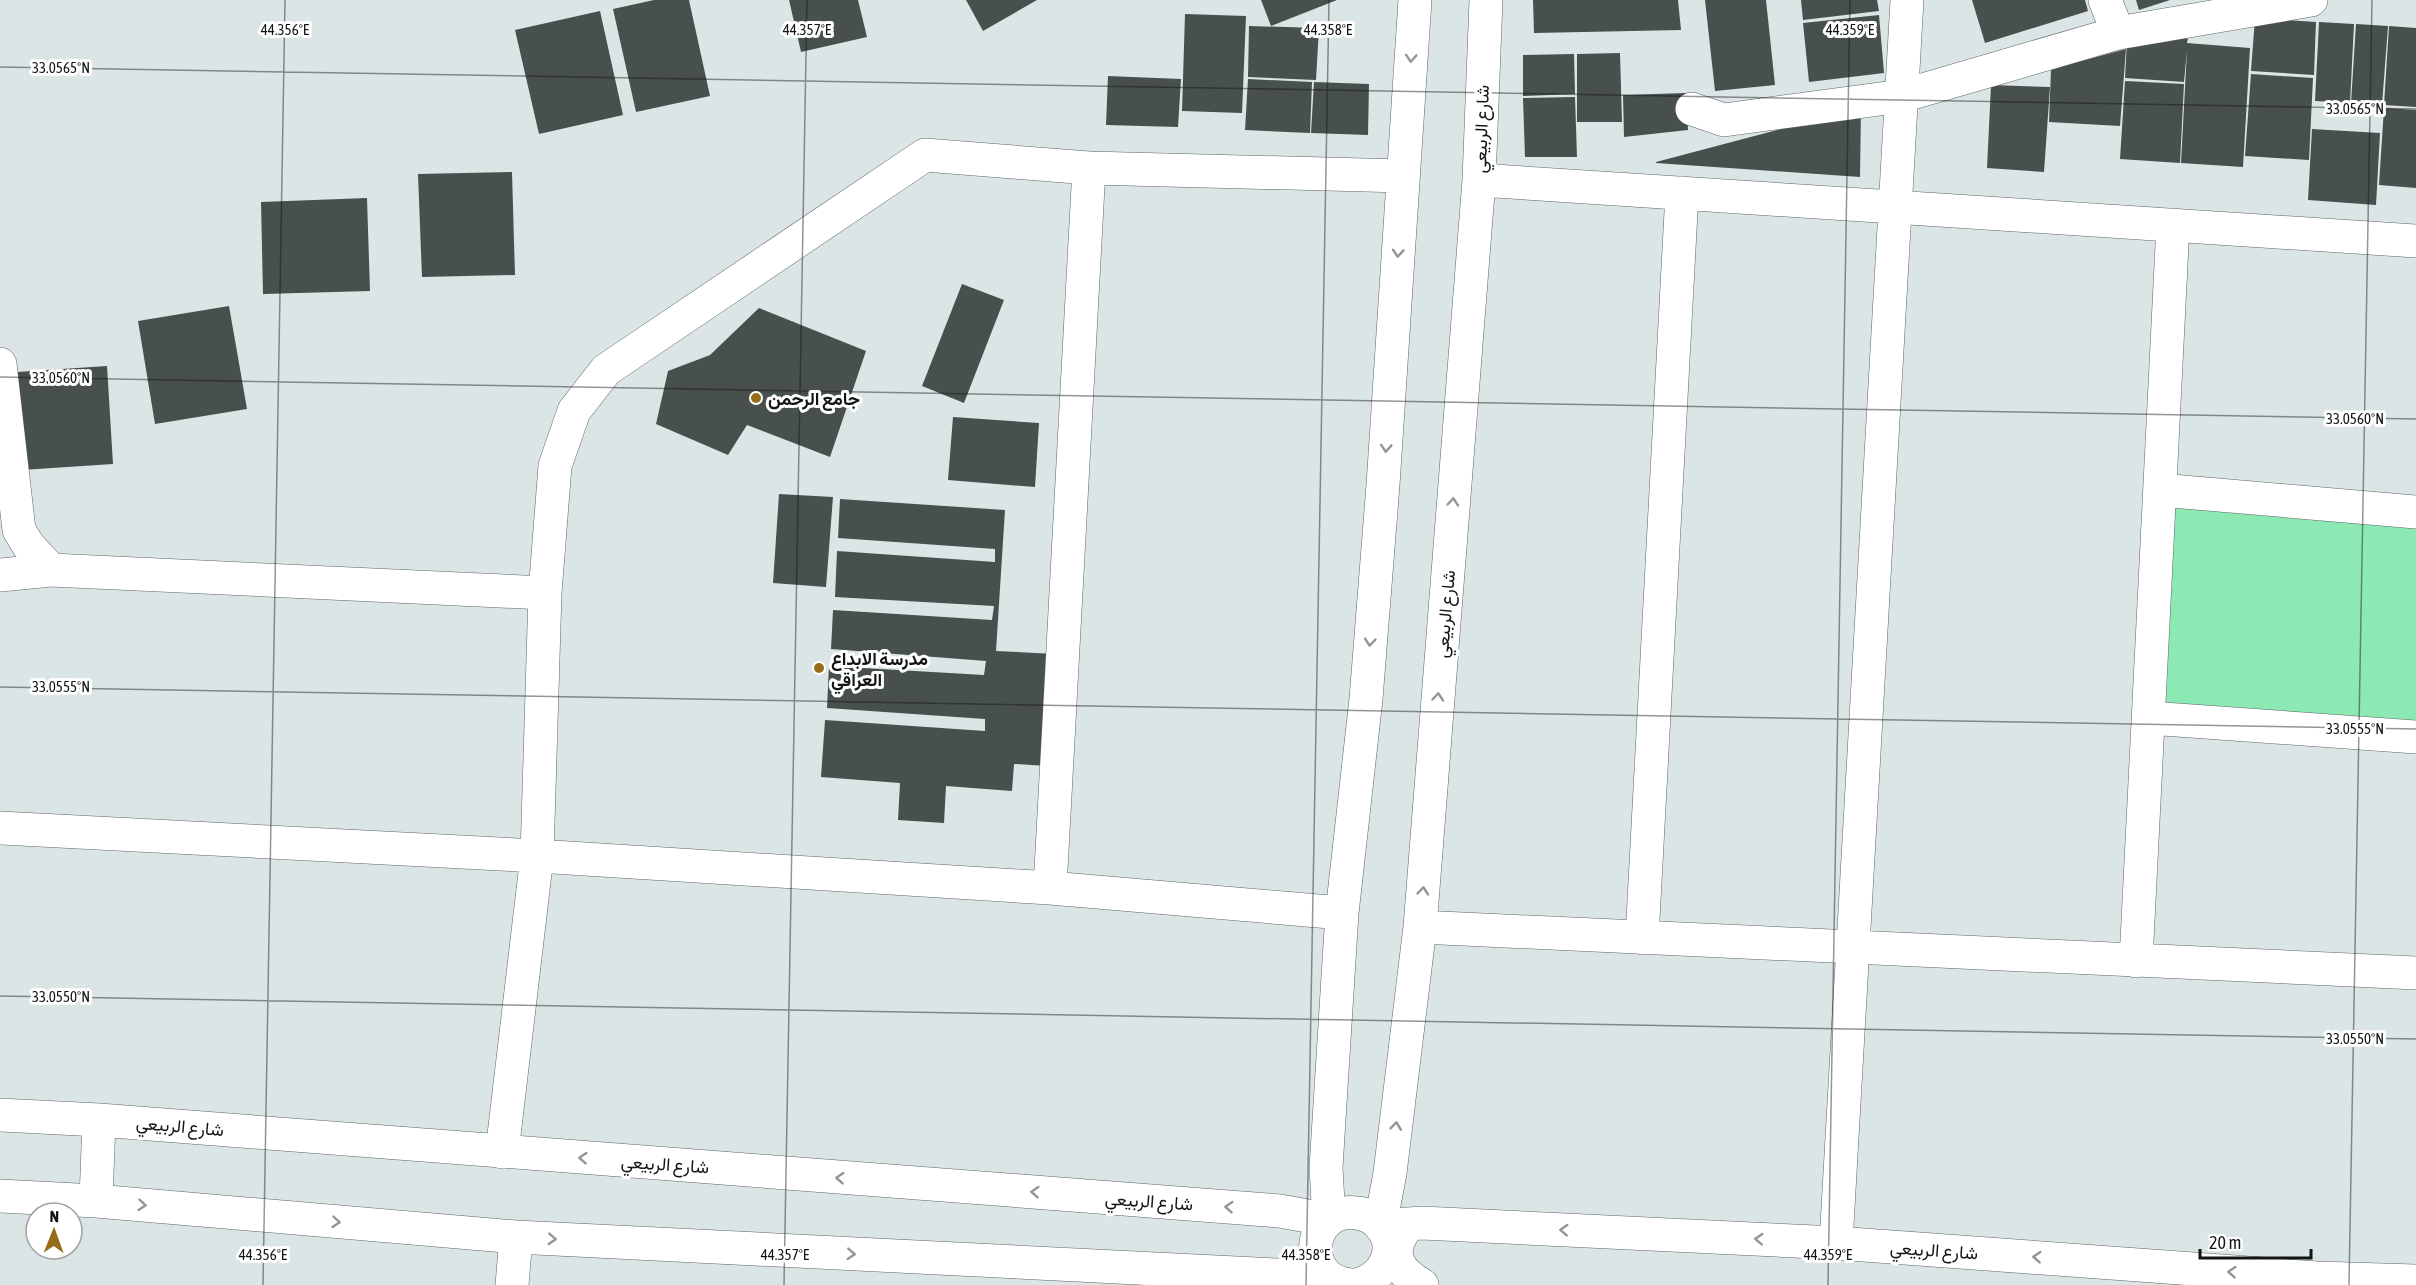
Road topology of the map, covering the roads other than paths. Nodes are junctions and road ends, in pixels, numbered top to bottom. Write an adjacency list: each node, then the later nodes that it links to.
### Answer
1 (1415, 0): 10 (street, one-way to 10)
2 (1486, 0): 11 (street, شارع الربيعي)
3 (1907, 0): 7 (street)
4 (2105, 0): 6 (street)
5 (2311, 0): 6 (street)
6 (2118, 33): 7 (street)
7 (1902, 96): 8 (street); 13 (street)
8 (1692, 109)
9 (1089, 168): 10 (street); 21 (street); 26 (street)
10 (1403, 176): 27 (street, one-way to 27)
11 (1479, 180): 12 (street); 28 (street, شارع الربيعي, one-way to 11)
12 (1682, 193): 13 (street); 29 (street)
13 (1895, 207): 14 (street); 30 (street)
14 (2173, 225): 15 (street); 17 (street)
15 (2416, 241)
16 (0, 364): 19 (street)
17 (2160, 490): 18 (street); 22 (street)
18 (2416, 512)
19 (51, 570): 20 (street); 21 (street)
20 (0, 575)
21 (545, 593): 25 (street)
22 (2149, 718): 23 (street); 31 (street)
23 (2416, 737)
24 (0, 828): 25 (street)
25 (537, 856): 26 (street); 35 (street)
26 (1050, 888): 27 (street)
27 (1342, 913): 36 (street)
28 (1420, 927): 29 (street); 37 (street, شارع الربيعي, one-way to 28)
29 (1642, 938): 30 (street)
30 (1853, 948): 31 (street); 45 (street)
31 (2136, 961): 32 (street)
32 (2416, 974)
33 (0, 1115): 34 (street, شارع الربيعي)
34 (99, 1120): 35 (street, شارع الربيعي); 39 (street)
35 (502, 1152): 40 (street, شارع الربيعي, one-way to 35)
36 (1326, 1168): 37 (street); 40 (street); 41 (street)
37 (1390, 1173): 42 (street); 43 (street, شارع الربيعي)
38 (0, 1196): 39 (street)
39 (96, 1201): 44 (street, one-way to 44)
40 (1280, 1211): 41 (street, شارع الربيعي); 47 (street)
41 (1329, 1220): 43 (street, شارع الربيعي); 49 (street)
42 (1422, 1223): 43 (street, شارع الربيعي); 45 (street, شارع الربيعي, one-way to 42); 52 (street)
43 (1380, 1226): 49 (street, شارع الربيعي)
44 (516, 1237): 47 (street, one-way to 47); 51 (street)
45 (1836, 1243): 46 (street, شارع الربيعي, one-way to 45)
46 (2274, 1279): 50 (street, شارع الربيعي)
47 (1286, 1280): 49 (street)
48 (2416, 1281): 50 (street, شارع الربيعي)
49 (1351, 1282): 52 (street)
50 (2346, 1282)
51 (512, 1285)
52 (1421, 1285)

